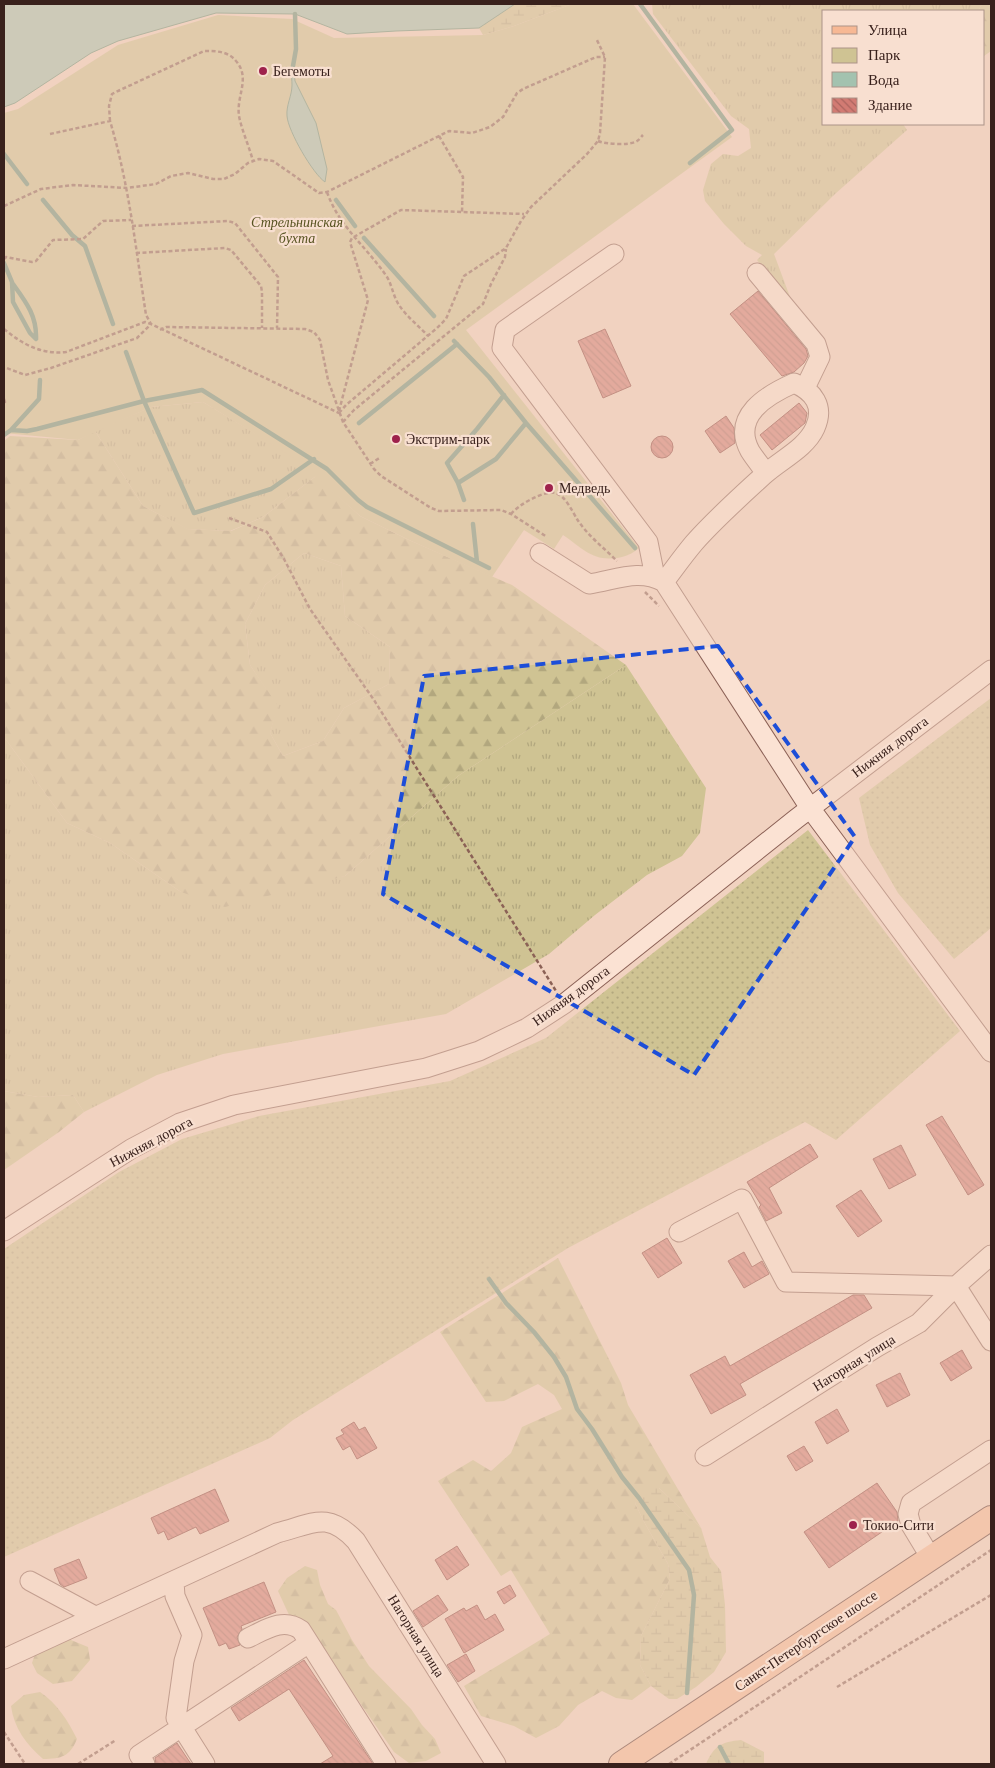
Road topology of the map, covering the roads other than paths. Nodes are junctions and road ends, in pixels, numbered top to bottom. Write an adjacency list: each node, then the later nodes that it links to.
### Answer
1 (614, 254): 6 (street)
2 (757, 274): 3 (street)
3 (806, 388): 4 (street); 4 (street)
4 (766, 473): 6 (street)
5 (545, 546): 6 (street)
6 (659, 580): 8 (street)
7 (991, 670): 8 (street, Нижняя дорога)
8 (810, 808): 9 (street); 10 (street, Нижняя дорога)
9 (991, 1052)
10 (4, 1231)
11 (679, 1232): 13 (street)
12 (991, 1254): 13 (street, Нагорная улица)
13 (956, 1286): 14 (street); 16 (street, Нагорная улица)
14 (991, 1341)
15 (991, 1450): 19 (street)
16 (705, 1456)
17 (991, 1518): 19 (main road, Санкт-Петербургское шоссе)
18 (991, 1536): 32 (main road, Санкт-Петербургское шоссе)
19 (931, 1558): 31 (main road, Санкт-Петербургское шоссе)
20 (30, 1581): 22 (street)
21 (174, 1582): 22 (street); 26 (street); 30 (street, Нагорная улица)
22 (95, 1616): 25 (street)
23 (248, 1638): 24 (street)
24 (309, 1643): 26 (street); 29 (street)
25 (4, 1659)
26 (182, 1727): 27 (street); 28 (street)
27 (145, 1764)
28 (205, 1764)
29 (386, 1764)
30 (496, 1764)
31 (621, 1764)
32 (646, 1764)

